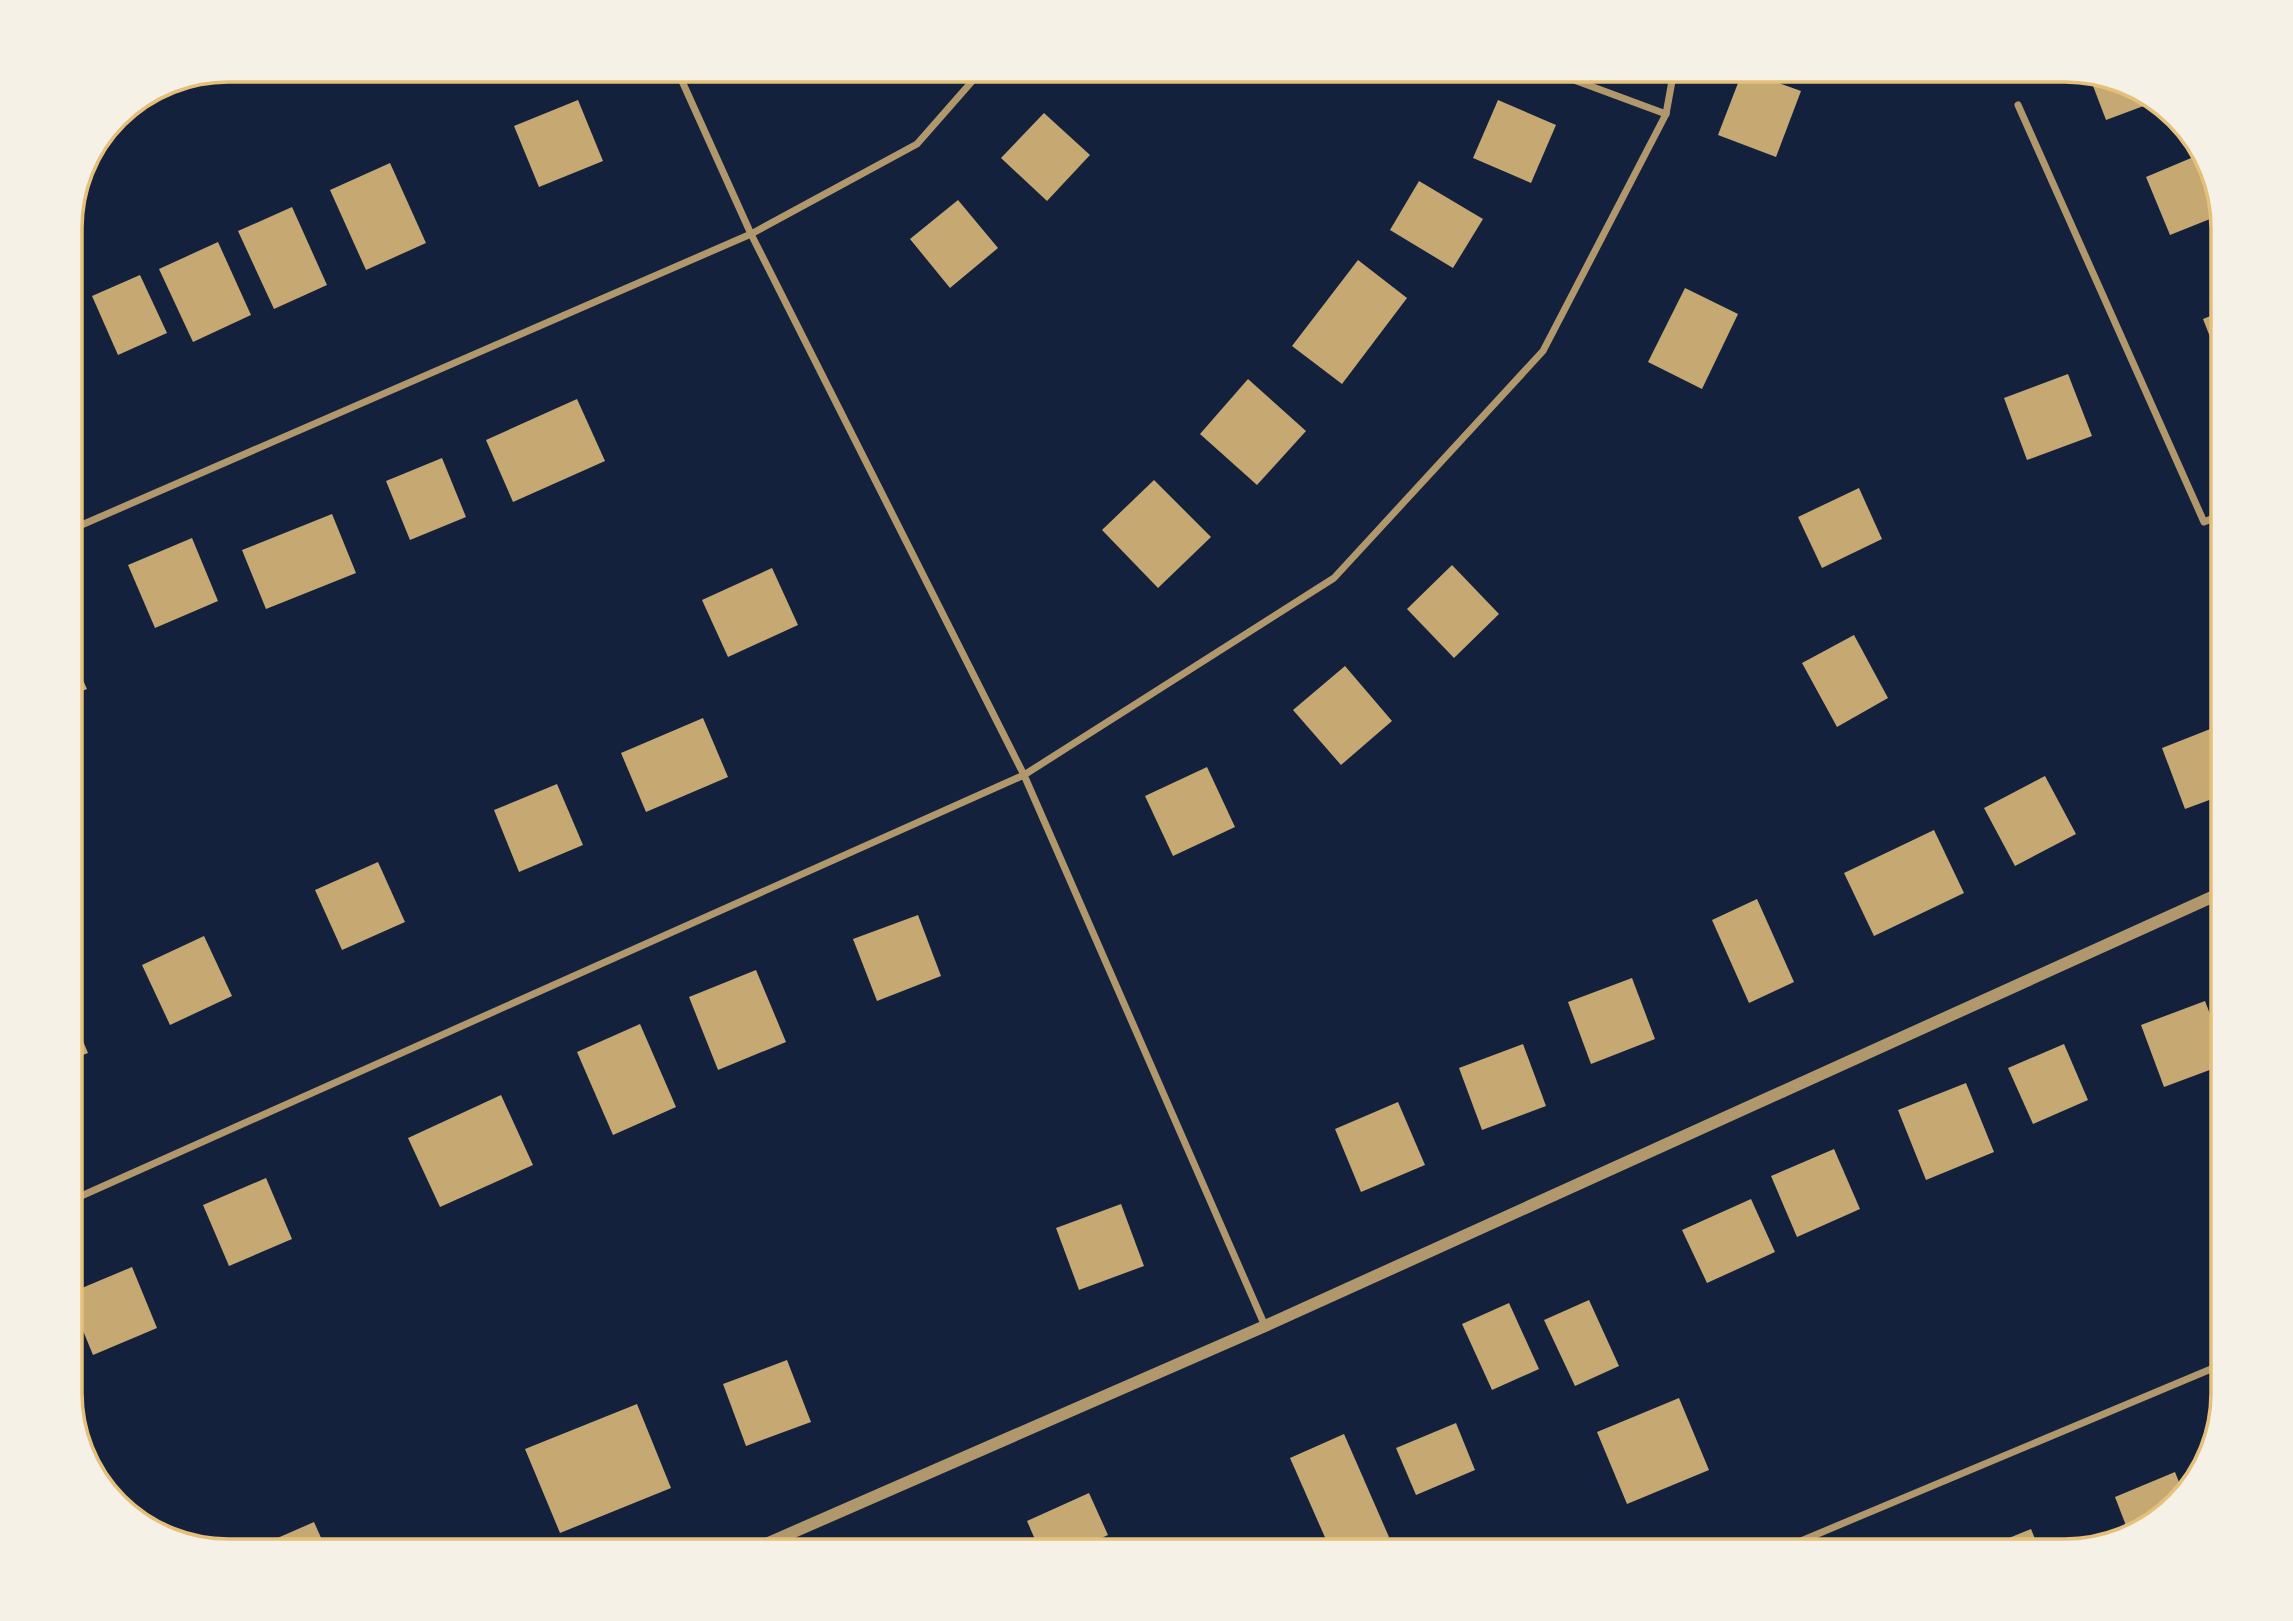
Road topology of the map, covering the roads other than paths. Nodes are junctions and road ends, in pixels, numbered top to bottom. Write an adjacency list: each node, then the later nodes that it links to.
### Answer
1 (682, 82): 7 (street)
2 (971, 82): 7 (street)
3 (1579, 82): 6 (street)
4 (1672, 82): 6 (street)
5 (2018, 105): 8 (street)
6 (1666, 114): 10 (street)
7 (751, 234): 9 (street); 10 (street)
8 (2211, 519)
9 (83, 524)
10 (1024, 775): 12 (street); 13 (street)
11 (2211, 897): 13 (street)
12 (83, 1195)
13 (1265, 1325): 15 (street)
14 (2211, 1369): 16 (street)
15 (777, 1539)
16 (1806, 1539)

